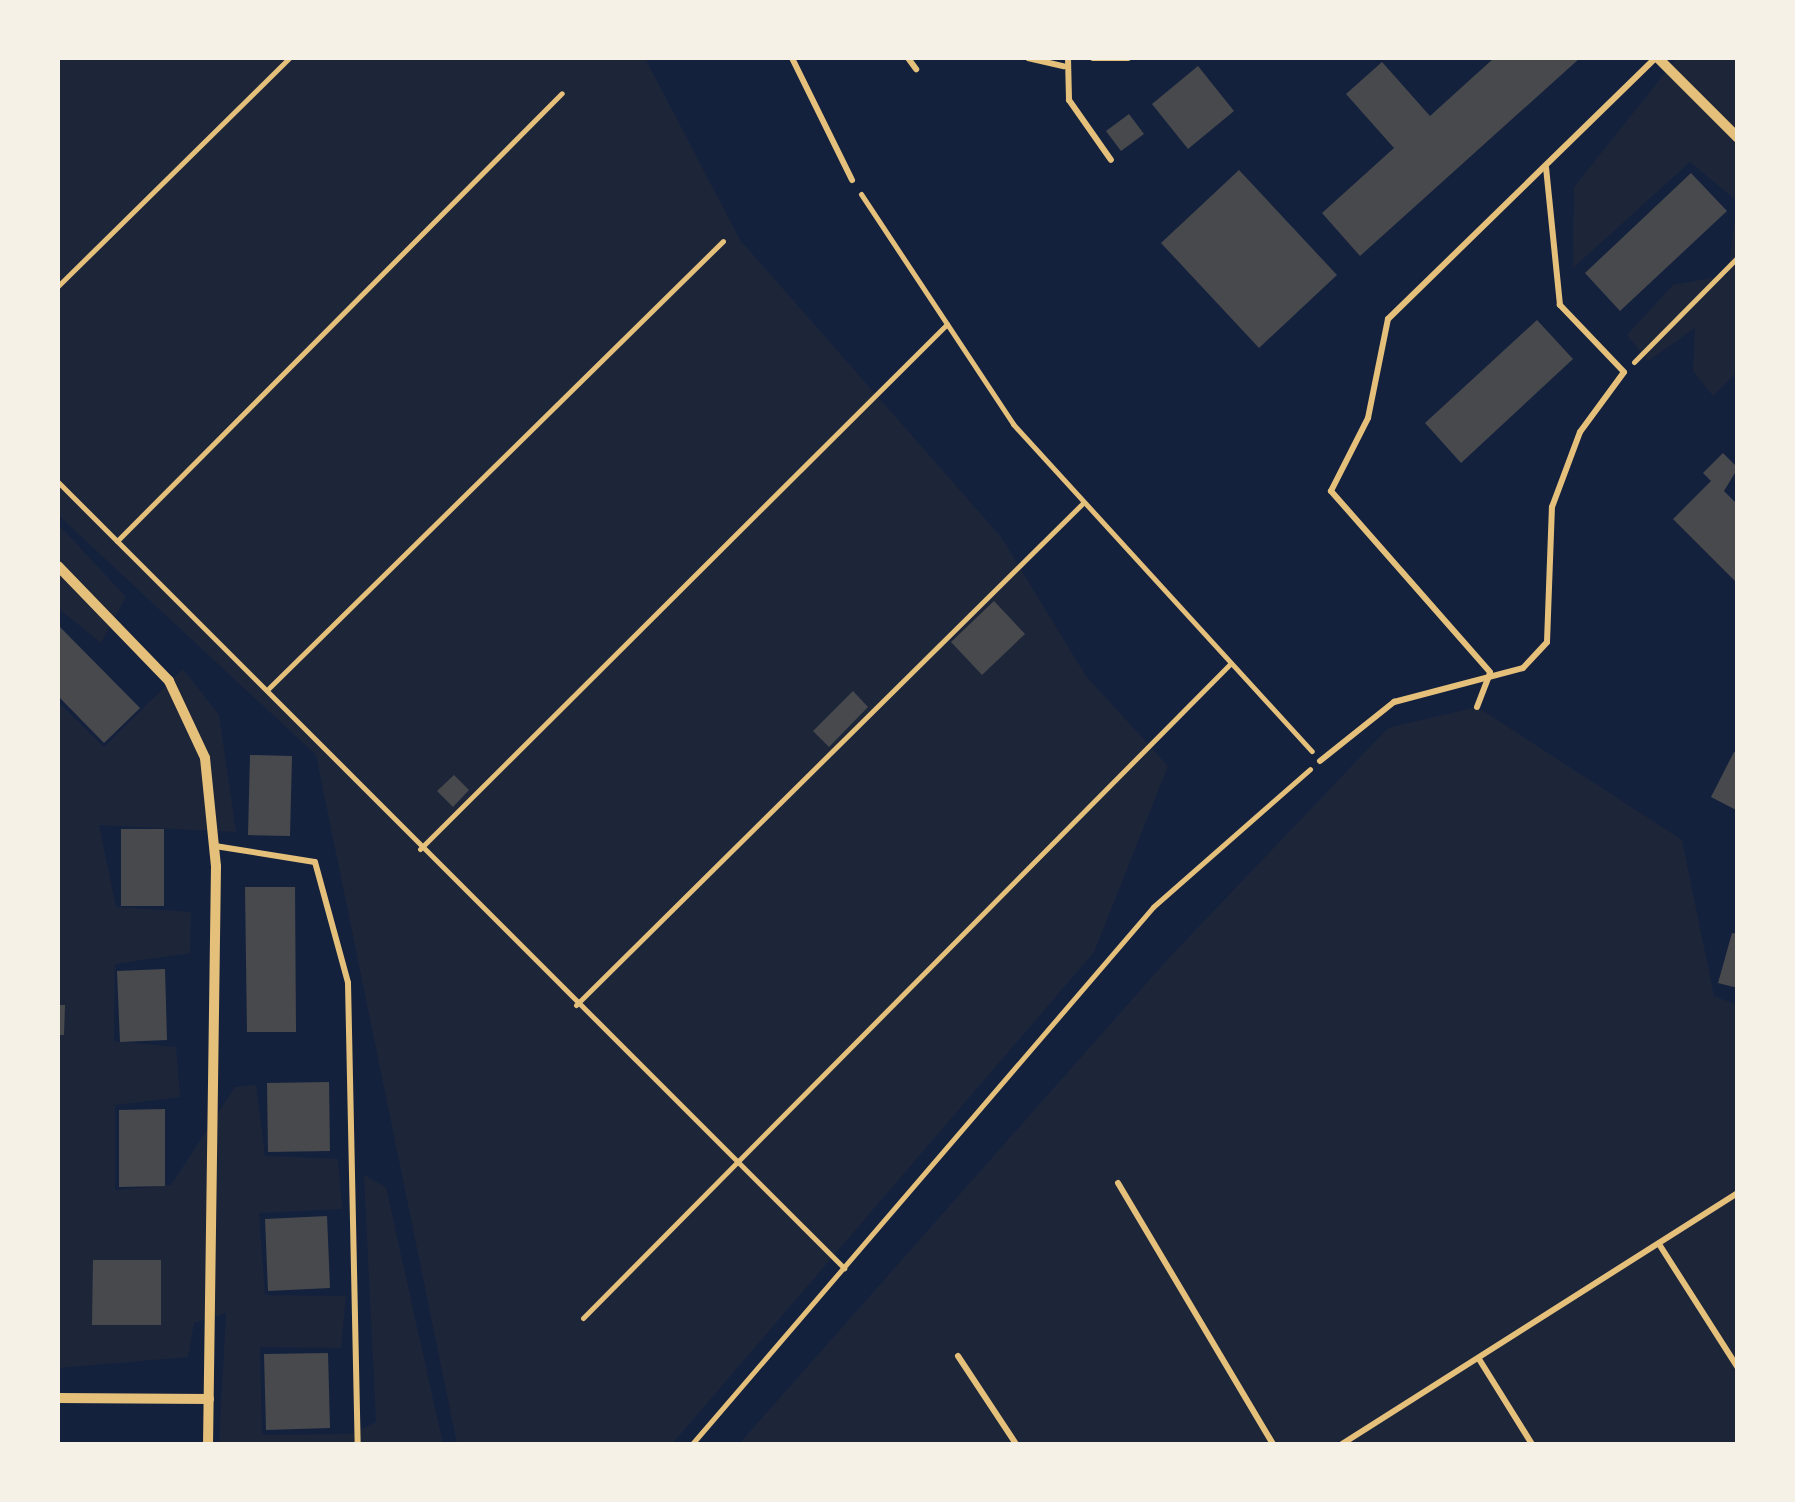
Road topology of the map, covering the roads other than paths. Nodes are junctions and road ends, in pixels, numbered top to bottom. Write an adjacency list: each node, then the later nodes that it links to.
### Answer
1 (792, 58): 13 (lane)
2 (908, 58): 9 (lane)
3 (1028, 58): 8 (lane)
4 (1068, 58): 8 (lane)
5 (1093, 58): 6 (lane)
6 (1128, 58)
7 (1656, 58): 10 (street); 12 (lane)
8 (1064, 66): 11 (lane)
9 (916, 70)
10 (1738, 138)
11 (1111, 160)
12 (1546, 167): 15 (lane); 15 (lane)
13 (852, 180)
14 (58, 566): 18 (street)
15 (1490, 672): 16 (lane); 17 (lane)
16 (1477, 707)
17 (1320, 760)
18 (214, 845): 26 (street); 28 (lane)
19 (1118, 1182): 30 (lane)
20 (1738, 1193): 21 (lane)
21 (1659, 1244): 23 (lane); 24 (lane)
22 (958, 1356): 29 (lane)
23 (1479, 1359): 31 (lane); 32 (lane)
24 (1738, 1368)
25 (58, 1398): 26 (street)
26 (209, 1399): 27 (street)
27 (208, 1444)
28 (358, 1444)
29 (1016, 1444)
30 (1273, 1444)
31 (1342, 1444)
32 (1532, 1444)

